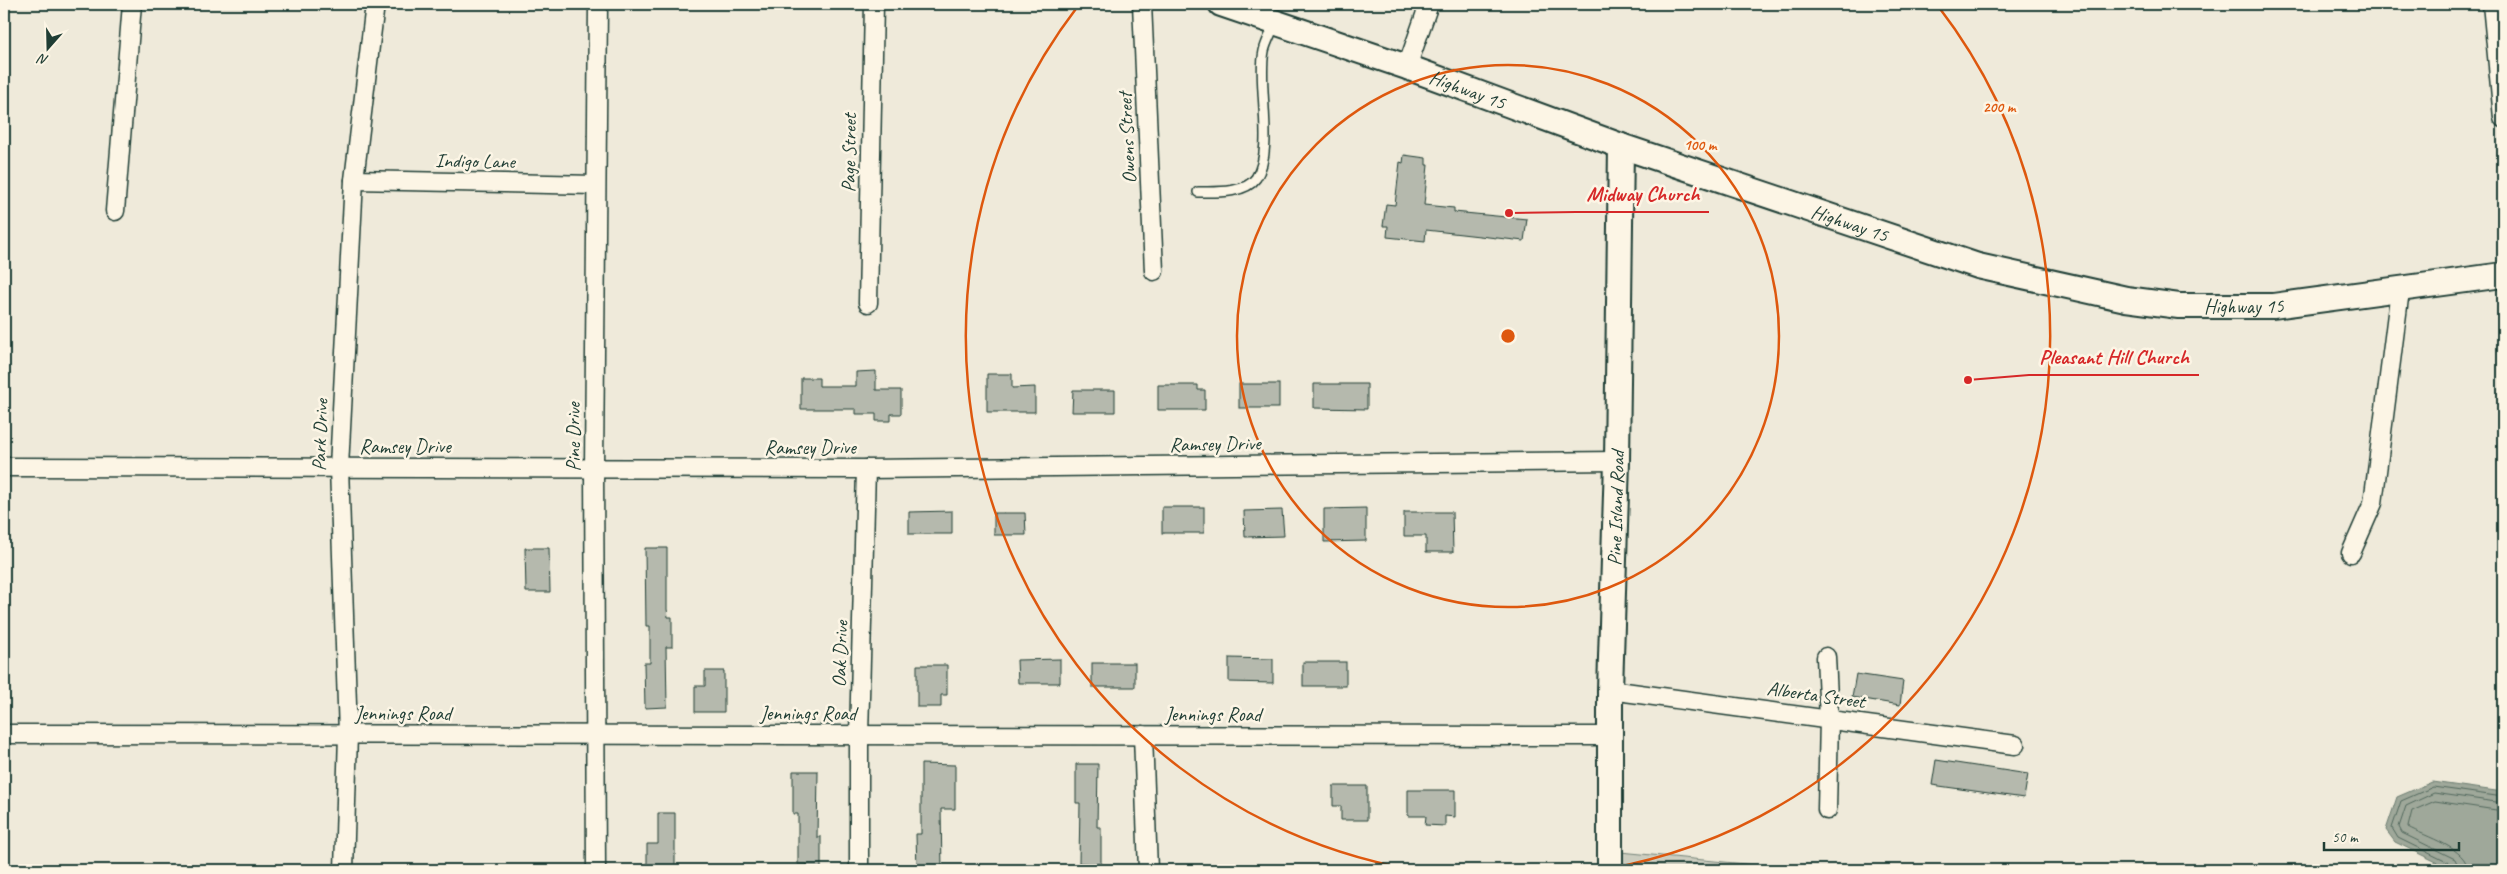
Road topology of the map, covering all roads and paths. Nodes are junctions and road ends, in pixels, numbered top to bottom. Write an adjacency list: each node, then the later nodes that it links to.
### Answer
1 (132, 4): 16 (street)
2 (375, 4): 13 (street, Park Drive)
3 (598, 4): 14 (street, Pine Drive)
4 (874, 4): 20 (street, Page Street)
5 (1142, 4): 17 (street, Owens Street)
6 (1221, 4): 9 (main road, Highway 15)
7 (1429, 4): 10 (street)
8 (2492, 4): 11 (street)
9 (1276, 22): 10 (main road, Highway 15); 15 (lane)
10 (1407, 67): 12 (main road, Highway 15)
11 (2503, 118)
12 (1621, 146): 19 (main road, Highway 15); 21 (main road, Pine Island Road)
13 (354, 180): 14 (street, Indigo Lane); 23 (street, Park Drive)
14 (595, 184): 24 (street, Pine Drive)
15 (1198, 192)
16 (115, 211)
17 (1154, 271)
18 (2503, 275): 19 (main road, Highway 15)
19 (2400, 290): 26 (street)
20 (868, 304)
21 (1617, 461): 25 (street, Ramsey Drive); 28 (main road, Pine Island Road)
22 (4, 466): 23 (street, Ramsey Drive)
23 (339, 467): 24 (street, Ramsey Drive); 32 (street, Park Drive)
24 (594, 468): 25 (street, Ramsey Drive); 30 (street, Pine Drive)
25 (866, 469): 33 (street, Oak Drive)
26 (2351, 553)
27 (1826, 657): 29 (street)
28 (1610, 690): 29 (street, Alberta Street); 35 (main road, Pine Island Road)
29 (1829, 718): 36 (street, Alberta Street); 37 (street)
30 (597, 733): 32 (street, Jennings Road); 33 (street, Jennings Road); 39 (street, Pine Drive)
31 (4, 734): 32 (street, Jennings Road)
32 (348, 734): 38 (street, Park Drive)
33 (859, 735): 34 (street, Jennings Road); 40 (street, Oak Drive)
34 (1143, 735): 35 (street, Jennings Road); 41 (street)
35 (1612, 736): 42 (main road, Pine Island Road)
36 (2016, 745)
37 (1827, 810)
38 (344, 870)
39 (596, 870)
40 (859, 870)
41 (1148, 870)
42 (1610, 870)

